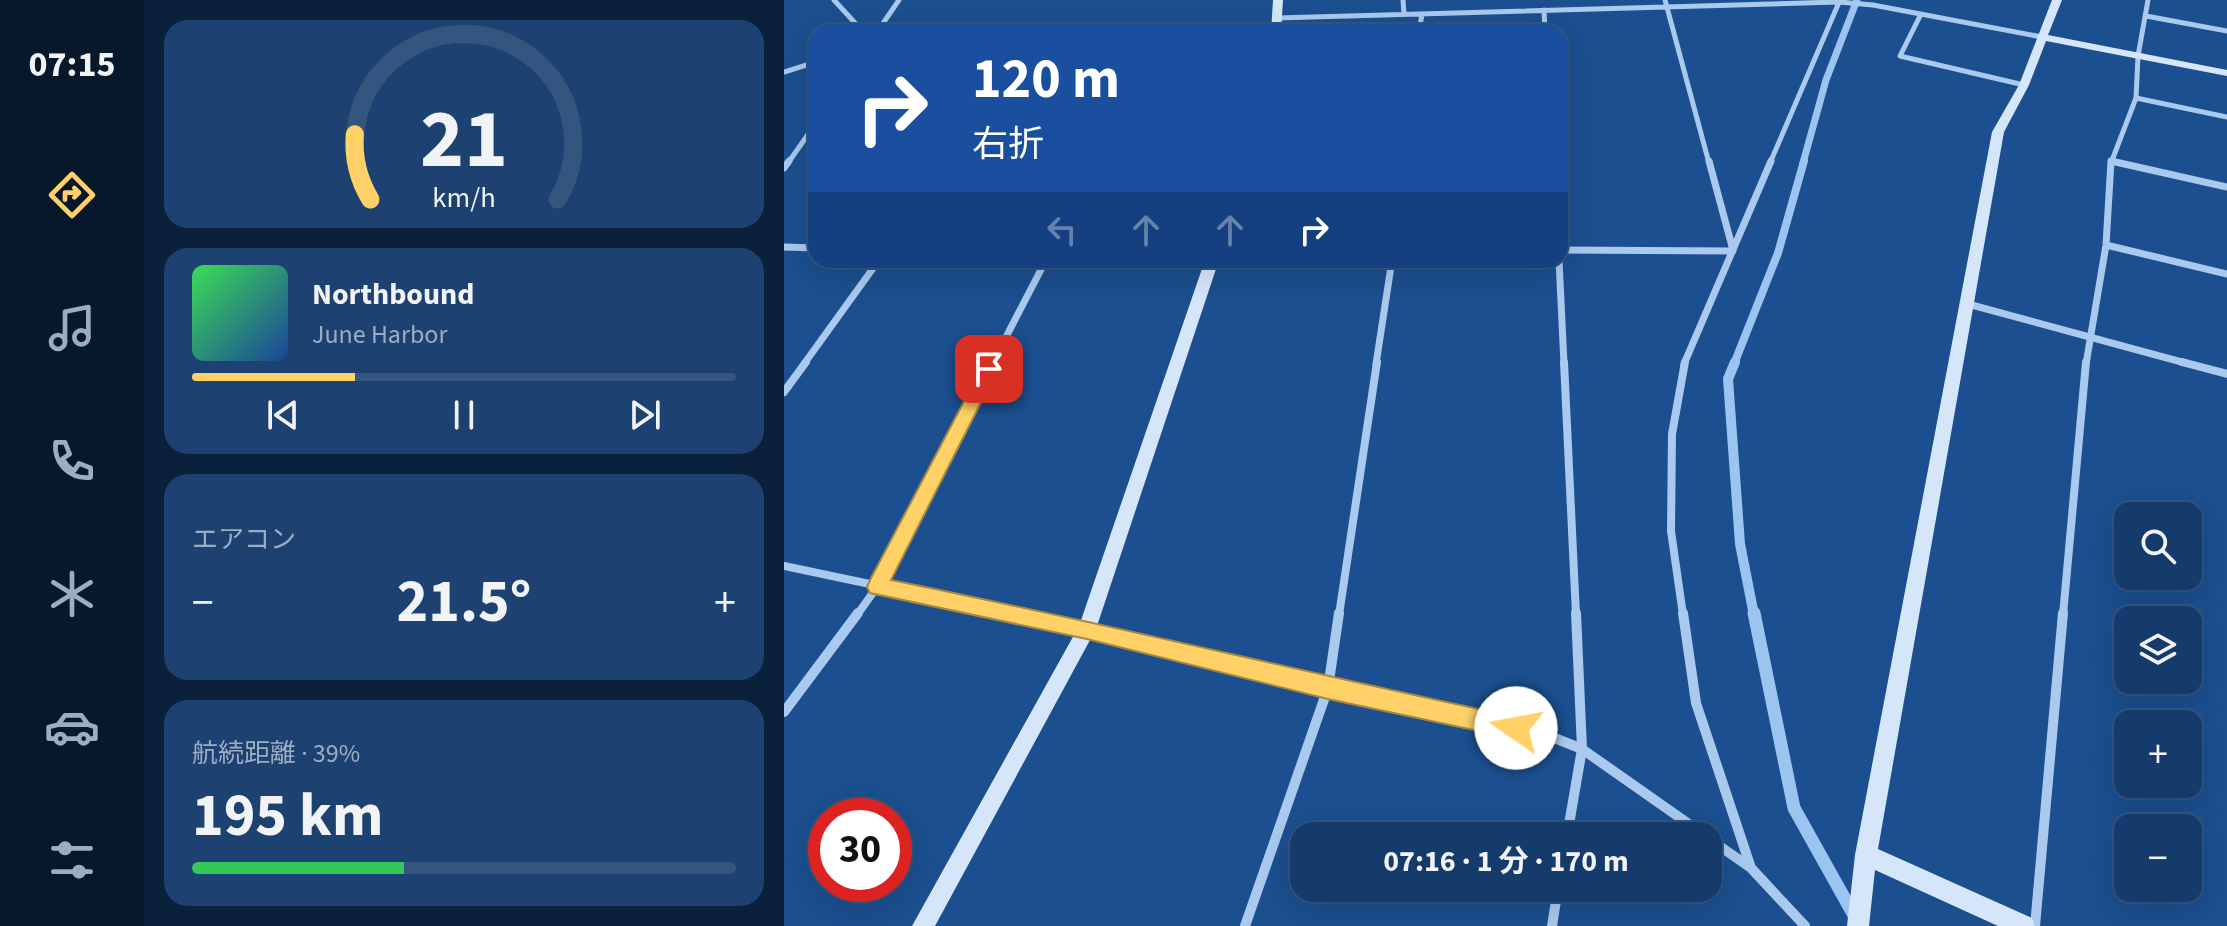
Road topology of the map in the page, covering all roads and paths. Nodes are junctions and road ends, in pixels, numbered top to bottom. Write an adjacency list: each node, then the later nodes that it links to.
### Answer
1 (834, 0): 19 (street)
2 (899, 0): 20 (street)
3 (1278, 0): 18 (street)
4 (1403, 0): 14 (street)
5 (1521, 0): 13 (street)
6 (2057, 0): 25 (street)
7 (2148, 0): 17 (street)
8 (1840, 1): 9 (street); 11 (street); 41 (street)
9 (1792, 2): 10 (street)
10 (1666, 3): 12 (street); 41 (street)
11 (1874, 3): 16 (street)
12 (1544, 10): 13 (street); 23 (street)
13 (1523, 11): 15 (street)
14 (1404, 14): 15 (street); 18 (street)
15 (1422, 14): 22 (street)
16 (1921, 14): 25 (street); 30 (street)
17 (2146, 16): 24 (street); 26 (street)
18 (1277, 18): 21 (street)
19 (856, 24)
20 (883, 24)
21 (1277, 24)
22 (1420, 24)
23 (1545, 24)
24 (2227, 31)
25 (2042, 37): 26 (street); 30 (street)
26 (2138, 56): 29 (street); 31 (street)
27 (808, 64): 28 (street)
28 (784, 72)
29 (2227, 73)
30 (2024, 85): 48 (street)
31 (2136, 98): 32 (street); 34 (street)
32 (2227, 117)
33 (808, 133): 35 (street)
34 (2111, 161): 36 (street); 37 (street)
35 (785, 163)
36 (2227, 187)
37 (2106, 245): 47 (street); 49 (street)
38 (784, 247): 39 (street)
39 (808, 248)
40 (1568, 250): 41 (street)
41 (1733, 251): 62 (street)
42 (873, 268): 51 (street)
43 (1042, 268): 53 (street)
44 (1209, 268): 54 (street)
45 (1391, 268): 55 (street)
46 (1559, 268): 57 (street)
47 (2227, 274)
48 (1968, 304): 49 (street); 61 (street)
49 (2088, 336): 50 (street); 70 (street)
50 (2227, 374)
51 (784, 392)
52 (784, 566): 53 (street)
53 (877, 587): 54 (street); 56 (street)
54 (1087, 629): 55 (street); 64 (street)
55 (1328, 688): 57 (street); 65 (street)
56 (784, 712)
57 (1582, 749): 58 (street); 59 (street)
58 (1569, 822)
59 (1686, 822)
60 (1722, 848): 62 (street)
61 (1866, 855): 68 (street); 69 (street)
62 (1751, 868): 67 (street)
63 (1556, 902): 66 (street)
64 (923, 926)
65 (1245, 926)
66 (1552, 926)
67 (1805, 926)
68 (1858, 926)
69 (2024, 926)
70 (2035, 926)

